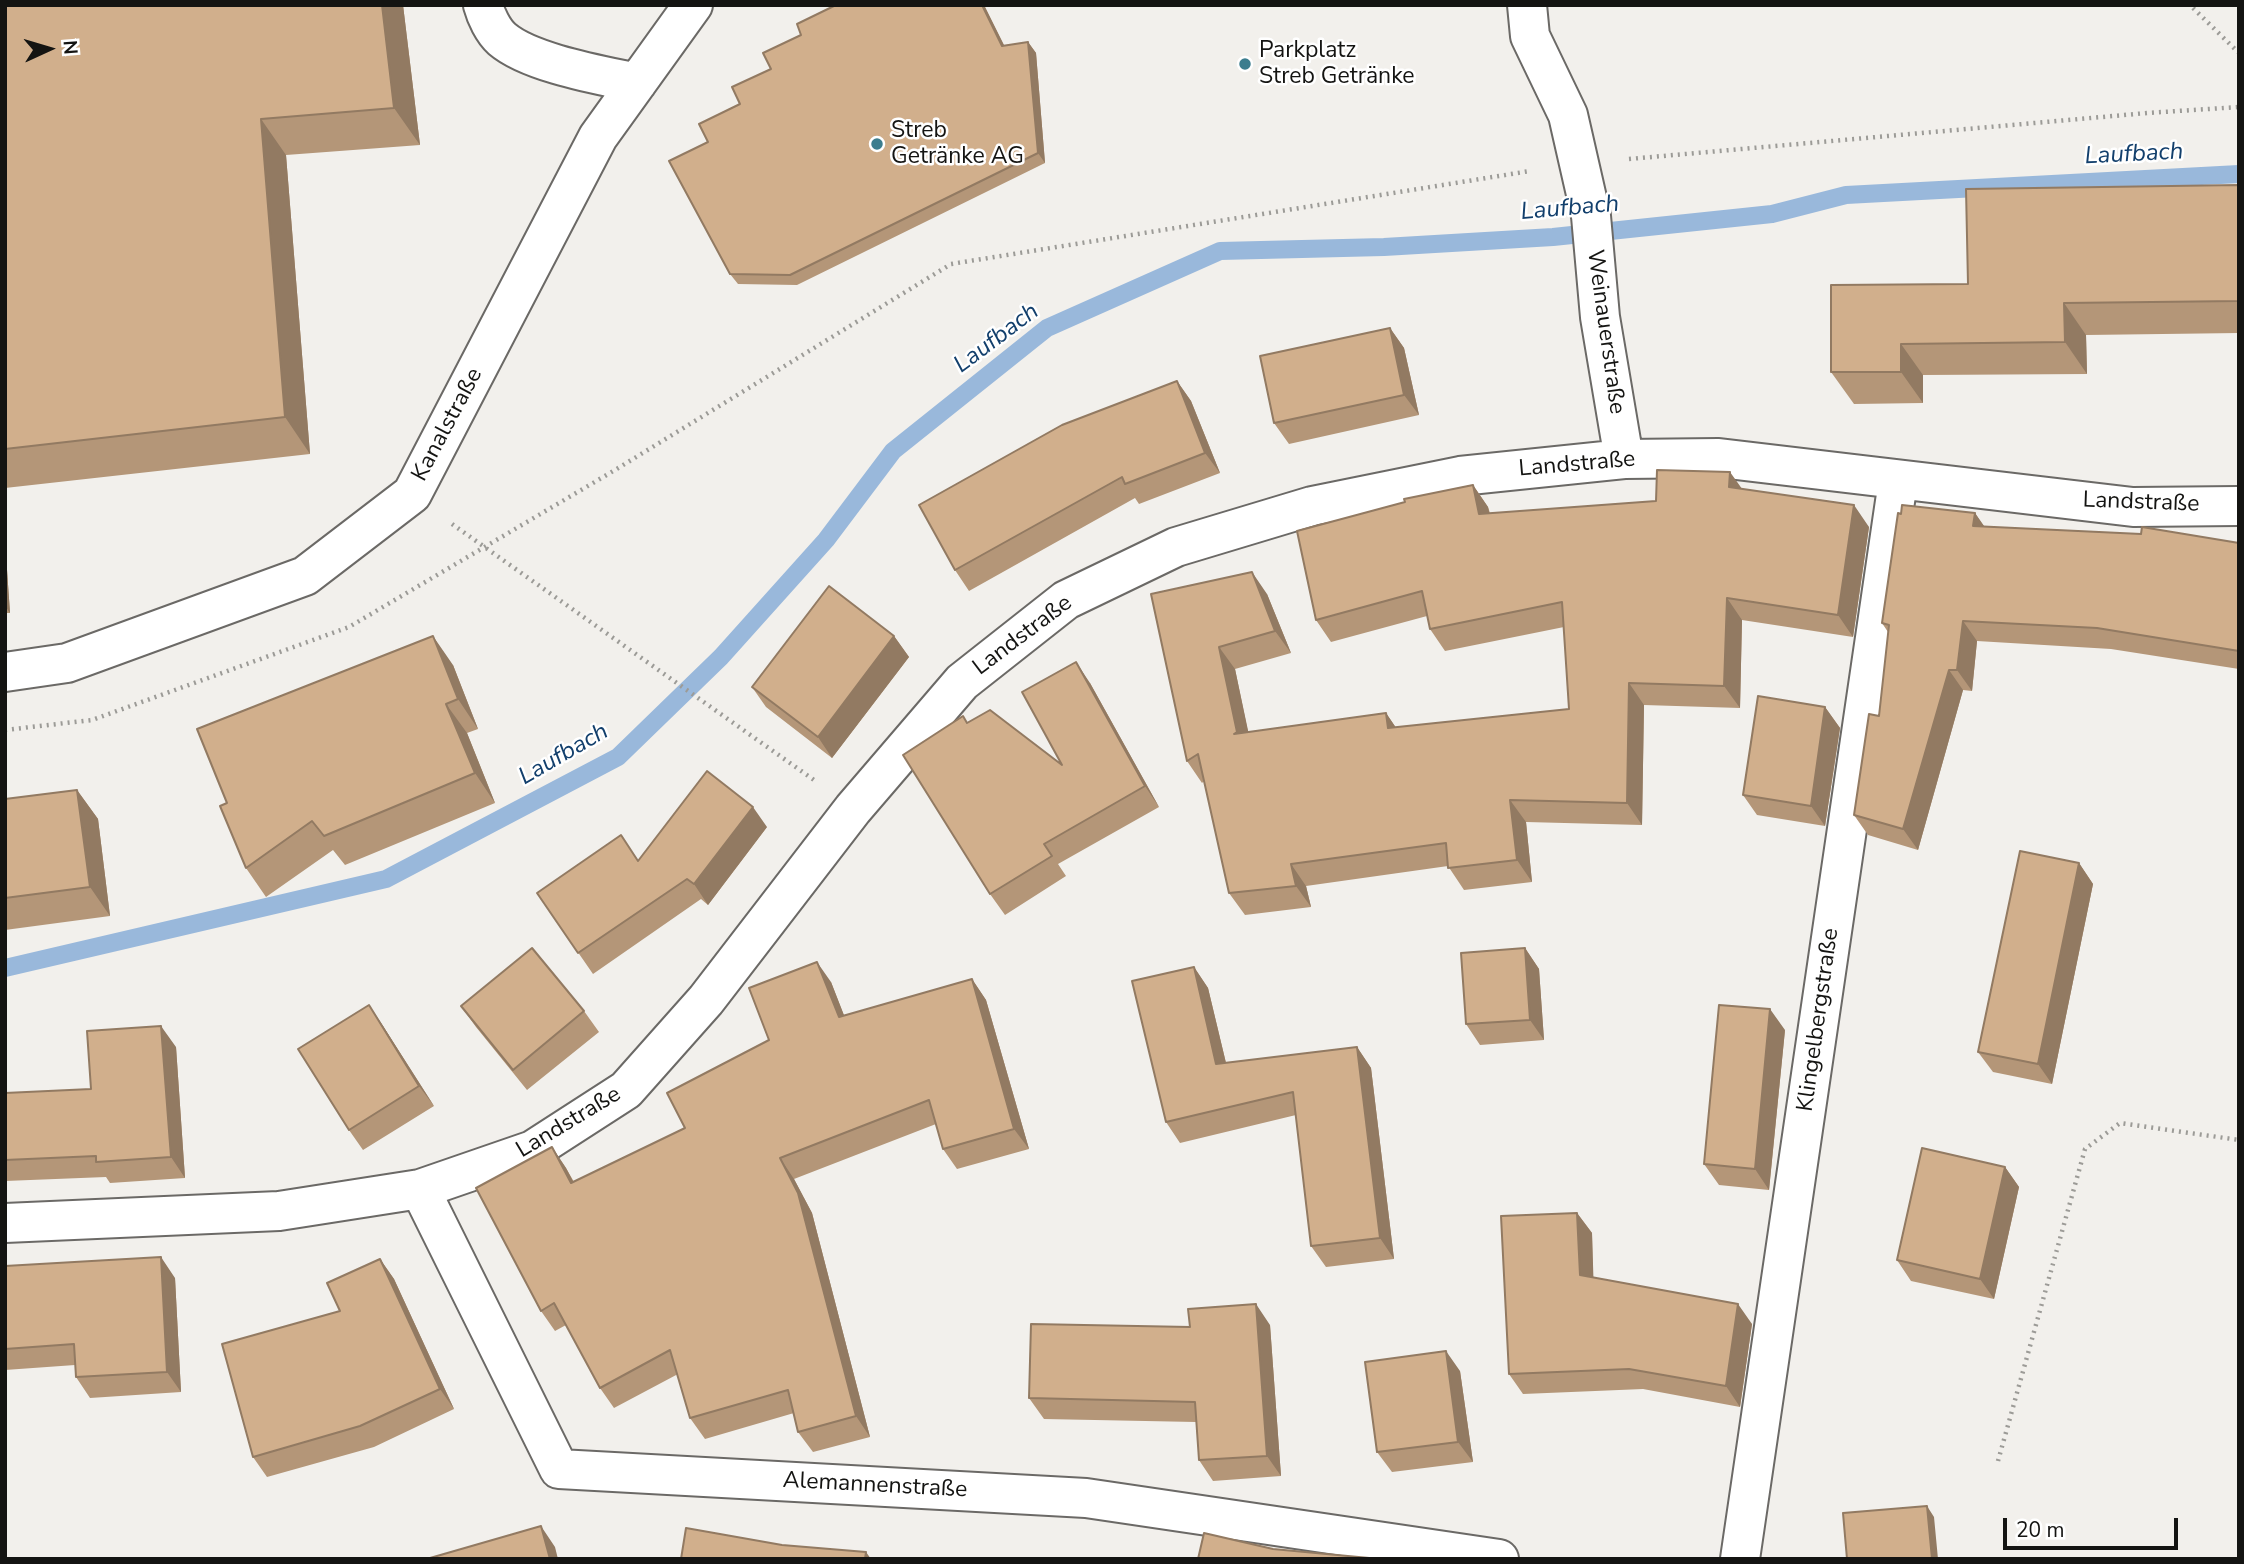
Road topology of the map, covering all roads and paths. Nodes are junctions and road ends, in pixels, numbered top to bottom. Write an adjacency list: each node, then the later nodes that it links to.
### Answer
1 (483, 5): 6 (street)
2 (693, 5): 6 (street, Kanalstraße)
3 (1527, 5): 8 (street, Weinauerstraße)
4 (2193, 8): 5 (path)
5 (2239, 52)
6 (637, 83): 13 (street, Kanalstraße)
7 (2239, 107): 8 (path)
8 (1579, 163): 9 (street, Weinauerstraße); 12 (path)
9 (1624, 459): 10 (street, Landstraße); 15 (street, Landstraße)
10 (1898, 481): 11 (street, Landstraße); 21 (street, Klingelbergstraße)
11 (2239, 506)
12 (483, 548): 14 (path); 15 (path)
13 (5, 672)
14 (5, 730)
15 (853, 809): 17 (street, Landstraße)
16 (2239, 1140): 19 (path)
17 (420, 1189): 18 (street, Landstraße); 20 (street, Alemannenstraße)
18 (5, 1223)
19 (1998, 1461)
20 (1499, 1559)
21 (1740, 1559)

